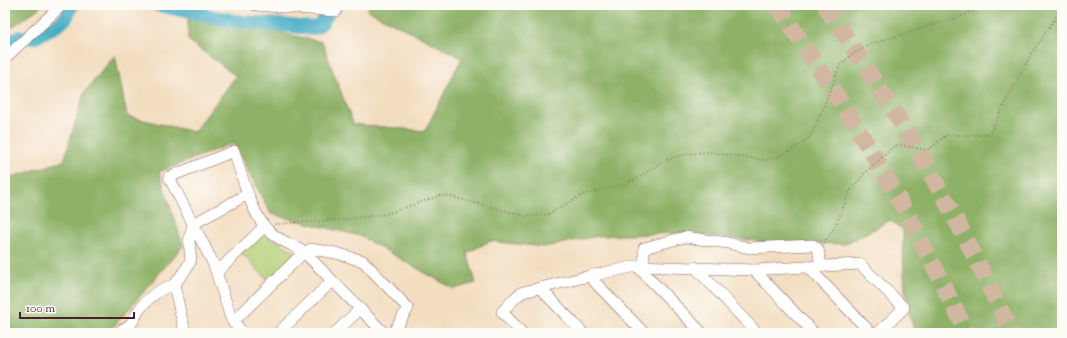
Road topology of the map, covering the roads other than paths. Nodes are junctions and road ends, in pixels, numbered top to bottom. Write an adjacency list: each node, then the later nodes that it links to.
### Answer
1 (62, 5): 4 (street)
2 (256, 5): 3 (street)
3 (336, 11)
4 (5, 58)
5 (248, 194): 6 (street); 6 (street); 7 (street)
6 (193, 224): 14 (street); 17 (street)
7 (269, 226): 8 (street); 14 (street)
8 (304, 252): 16 (street); 20 (street); 27 (street)
9 (640, 265): 10 (street); 11 (street); 15 (street); 31 (street)
10 (821, 266): 12 (street); 35 (street)
11 (695, 267): 13 (street); 32 (street)
12 (808, 268): 13 (street); 34 (street)
13 (754, 270): 33 (street)
14 (217, 272): 20 (street)
15 (589, 276): 18 (street); 30 (street)
16 (332, 281): 19 (street); 24 (street)
17 (174, 285): 21 (street); 22 (street)
18 (540, 288): 28 (street); 29 (street)
19 (360, 309): 25 (street); 26 (street)
20 (233, 322): 23 (street)
21 (118, 333)
22 (185, 333)
23 (244, 333)
24 (278, 333)
25 (335, 333)
26 (384, 333)
27 (393, 333)
28 (522, 333)
29 (582, 333)
30 (644, 333)
31 (702, 333)
32 (758, 333)
33 (814, 333)
34 (870, 333)
35 (878, 333)

